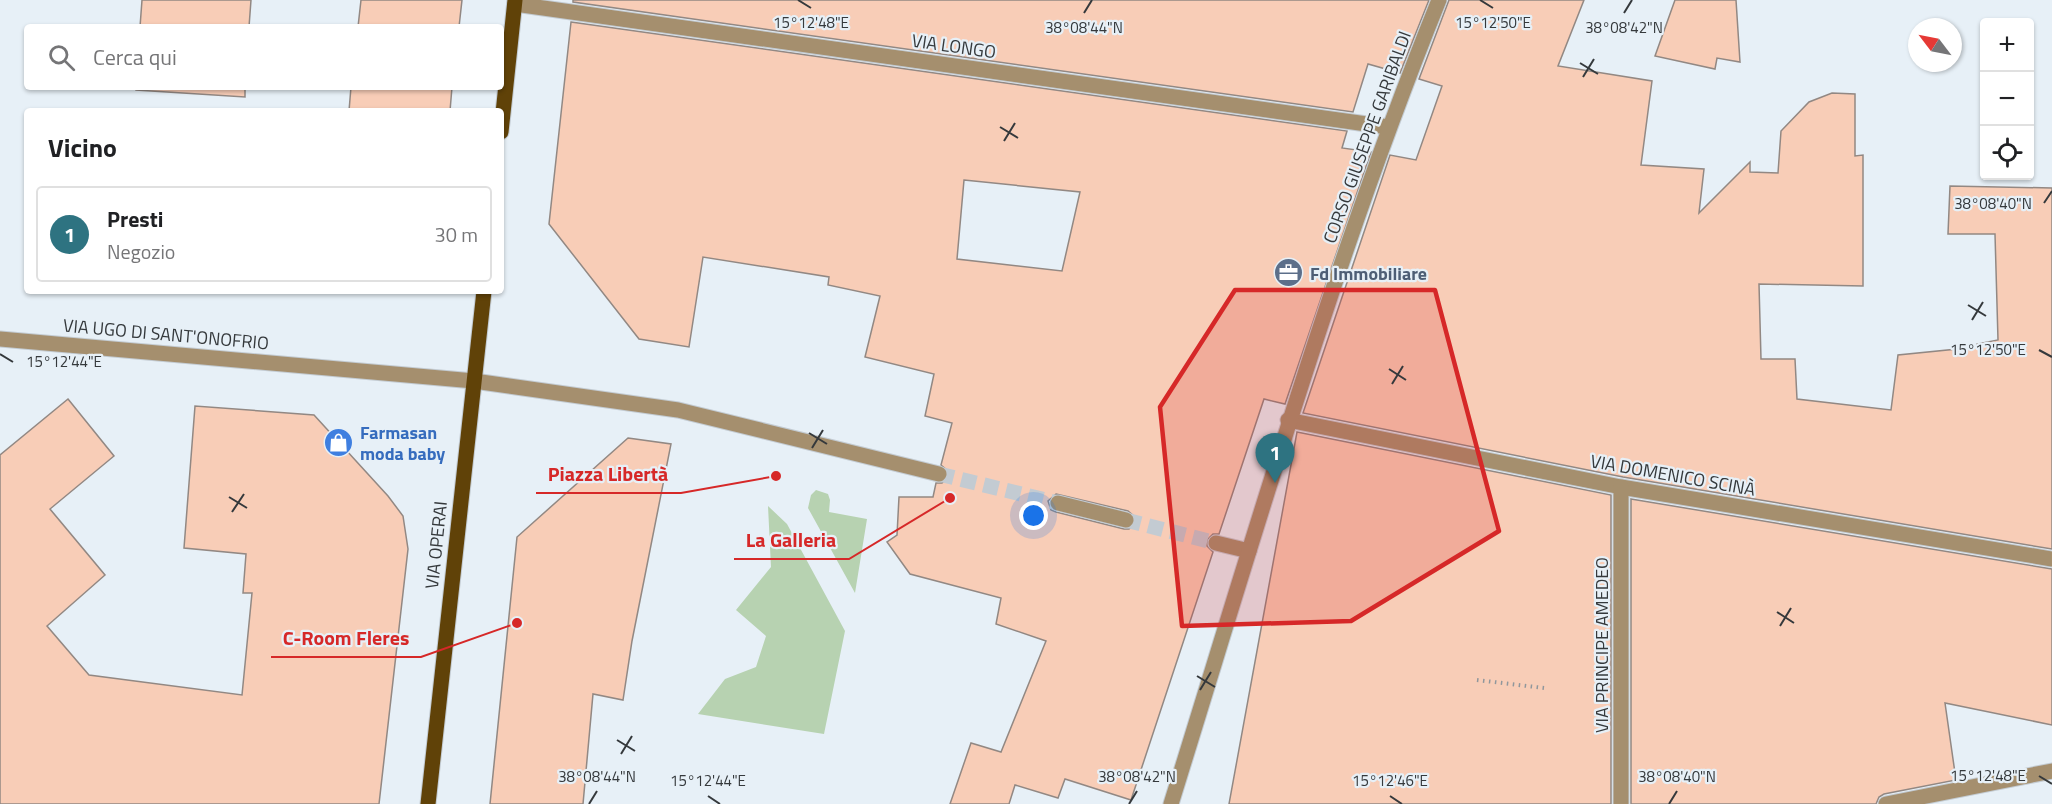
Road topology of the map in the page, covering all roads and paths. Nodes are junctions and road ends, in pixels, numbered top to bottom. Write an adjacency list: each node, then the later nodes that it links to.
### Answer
1 (1439, 0): 4 (street, CORSO GIUSEPPE GARIBALDI)
2 (515, 2): 3 (main road); 4 (street, VIA LONGO)
3 (504, 108)
4 (1388, 127): 8 (street, CORSO GIUSEPPE GARIBALDI)
5 (484, 294): 7 (main road, VIA OPERAI)
6 (0, 339): 7 (street, VIA UGO DI SANT'ONOFRIO)
7 (474, 381): 9 (street, VIA UGO DI SANT'ONOFRIO); 19 (main road, VIA OPERAI)
8 (1288, 420): 10 (street, VIA DOMENICO SCINÀ); 14 (street, CORSO GIUSEPPE GARIBALDI)
9 (939, 474)
10 (1621, 487): 15 (street, VIA DOMENICO SCINÀ); 21 (street, VIA PRINCIPE AMEDEO)
11 (1058, 503): 12 (street)
12 (1126, 520)
13 (1216, 543): 14 (street)
14 (1249, 551): 20 (street, CORSO GIUSEPPE GARIBALDI)
15 (2052, 559)
16 (1477, 680): 17 (path)
17 (1544, 688)
18 (2052, 771): 22 (street)
19 (428, 804)
20 (1171, 804)
21 (1621, 804)
22 (1886, 804)

